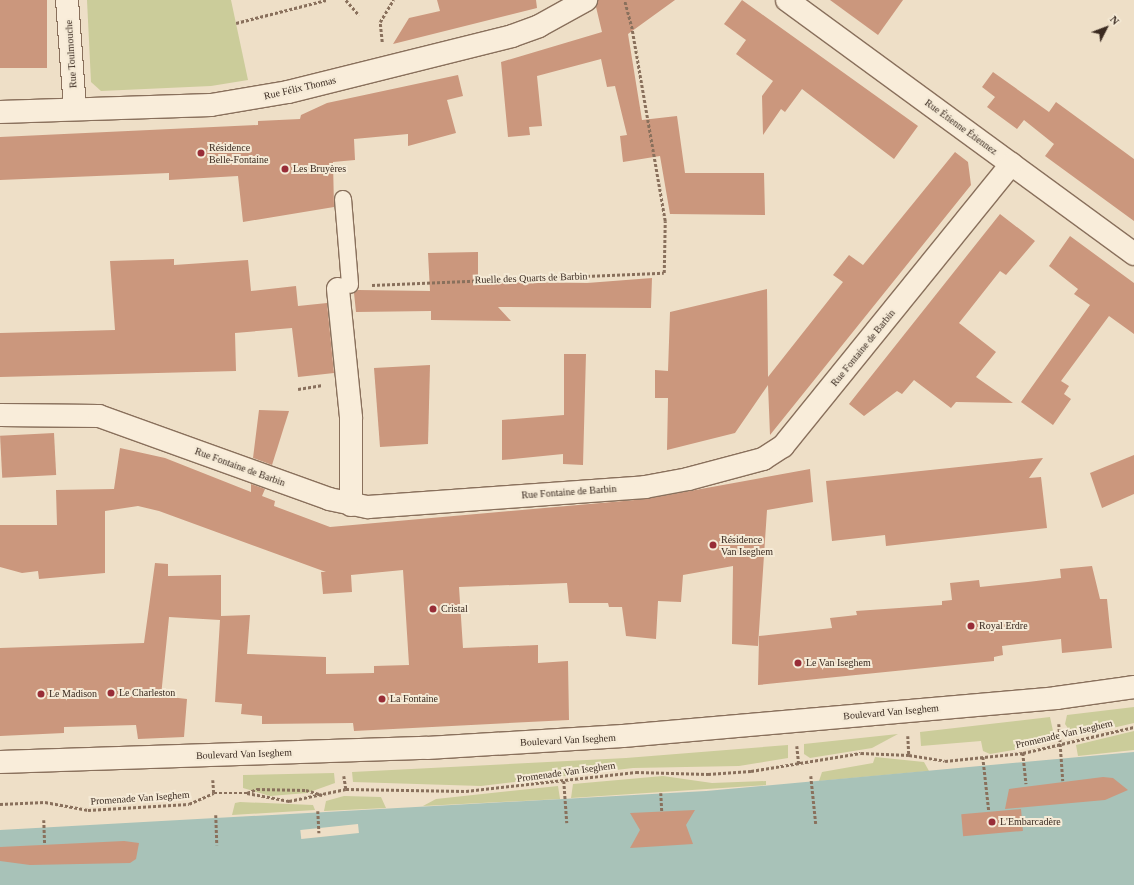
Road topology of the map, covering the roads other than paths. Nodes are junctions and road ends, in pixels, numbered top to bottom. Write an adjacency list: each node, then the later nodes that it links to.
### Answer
1 (67, 0): 4 (street, Rue Toulmouche)
2 (586, 0): 4 (street, Rue Félix Thomas)
3 (787, 0): 6 (street, Rue Étienne Étiennez)
4 (74, 108): 5 (street, Rue Félix Thomas)
5 (0, 112)
6 (1012, 164): 8 (street, Rue Étienne Étiennez); 11 (street, Rue Fontaine de Barbin)
7 (343, 199): 9 (lane)
8 (1134, 254)
9 (344, 287): 11 (street)
10 (0, 415): 11 (street, Rue Fontaine de Barbin)
11 (350, 505)
12 (1134, 687): 13 (street, Boulevard Van Iseghem)
13 (0, 762)

